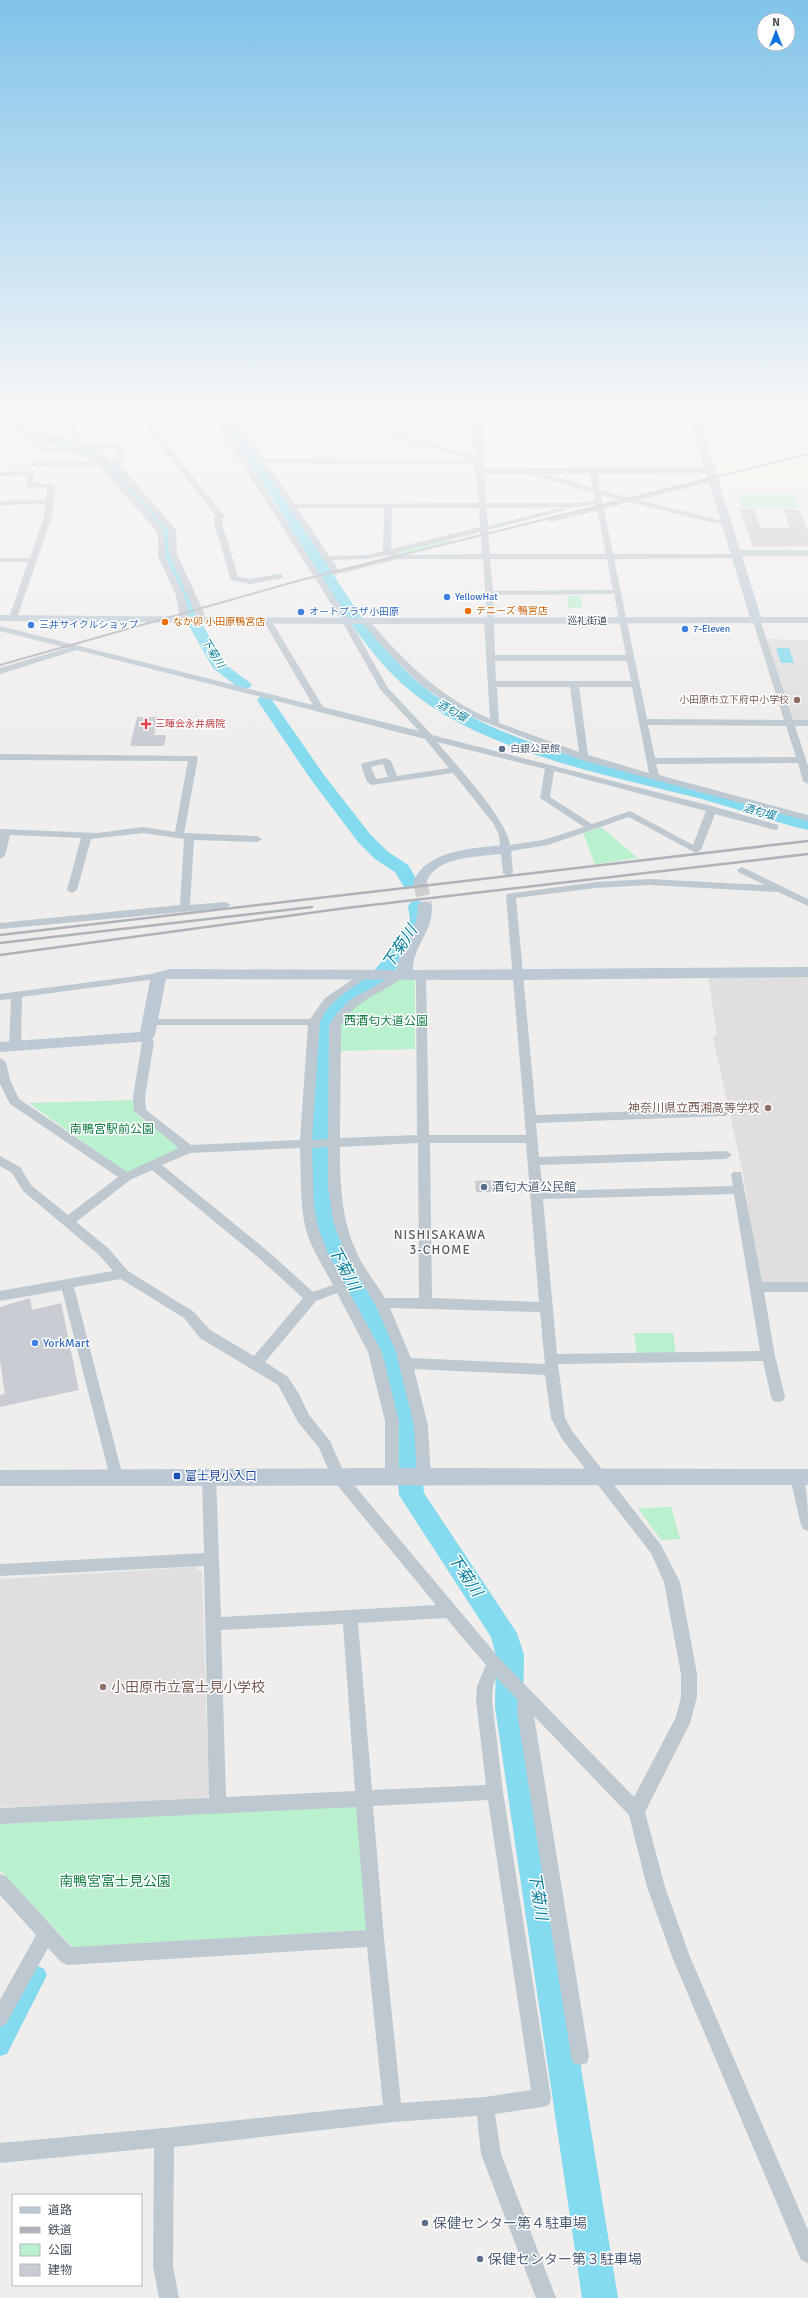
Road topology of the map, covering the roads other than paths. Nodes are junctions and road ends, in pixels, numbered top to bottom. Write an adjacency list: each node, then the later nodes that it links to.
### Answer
1 (45, 525): 22 (street)
2 (156, 525): 26 (street)
3 (168, 525): 26 (street)
4 (219, 525): 23 (street)
5 (285, 525): 30 (street)
6 (305, 525): 20 (street)
7 (388, 525): 14 (street)
8 (483, 525): 13 (street)
9 (511, 525): 13 (street)
10 (515, 525): 13 (street)
11 (603, 525): 19 (street)
12 (728, 525): 16 (street)
13 (484, 533): 14 (street); 18 (street)
14 (387, 552): 17 (street); 20 (street)
15 (808, 553): 16 (street)
16 (737, 555): 19 (street); 28 (street)
17 (398, 557): 18 (street); 20 (street)
18 (486, 557): 19 (street); 25 (street)
19 (610, 557): 24 (street)
20 (326, 558)
21 (0, 560): 22 (street)
22 (34, 560): 34 (street)
23 (279, 576)
24 (617, 592): 25 (street); 32 (street)
25 (489, 593): 33 (street)
26 (192, 618): 27 (street); 34 (street)
27 (267, 620): 30 (street); 42 (street)
28 (757, 620): 29 (street, 巡礼街道); 32 (street, 巡礼街道); 44 (street)
29 (808, 620)
30 (346, 621): 31 (street, 巡礼街道); 47 (street)
31 (365, 621): 33 (street, 巡礼街道); 46 (street)
32 (623, 621): 33 (street, 巡礼街道); 37 (street)
33 (489, 622): 36 (street)
34 (3, 624): 35 (street)
35 (76, 648): 38 (street); 42 (street)
36 (490, 658): 37 (street); 39 (street)
37 (631, 658): 41 (street)
38 (0, 672)
39 (492, 684): 40 (street); 46 (street)
40 (574, 684): 41 (street); 49 (street)
41 (637, 684): 43 (street)
42 (321, 711): 47 (street)
43 (644, 722): 44 (street); 51 (street)
44 (789, 723): 45 (street); 50 (street)
45 (808, 723)
46 (495, 724): 49 (street)
47 (428, 736): 52 (street); 53 (street)
48 (0, 758): 63 (street)
49 (584, 758): 54 (street)
50 (801, 760): 51 (street); 56 (street)
51 (652, 761): 54 (street)
52 (550, 768): 57 (street); 60 (street)
53 (455, 770): 55 (street); 65 (street)
54 (654, 776): 58 (street)
55 (394, 779)
56 (808, 781)
57 (712, 809): 59 (street); 60 (street)
58 (808, 818)
59 (775, 826)
60 (591, 827): 65 (street)
61 (3, 832): 62 (street); 66 (street)
62 (87, 836): 63 (street); 71 (street)
63 (184, 837): 64 (street); 75 (street)
64 (257, 839)
65 (506, 849): 68 (street); 69 (street)
66 (0, 856)
67 (742, 870): 70 (street)
68 (508, 873)
69 (420, 882)
70 (778, 889): 72 (street); 81 (street)
71 (72, 890)
72 (808, 903)
73 (226, 905): 75 (street)
74 (425, 905): 79 (street)
75 (185, 908): 76 (street)
76 (0, 926)
77 (808, 972): 81 (street)
78 (368, 974): 79 (street); 82 (street); 86 (street)
79 (399, 975): 80 (street); 94 (street)
80 (421, 975): 81 (street); 92 (street)
81 (516, 975): 91 (street)
82 (159, 976): 83 (street); 85 (street)
83 (17, 996): 84 (street); 88 (street)
84 (0, 997)
85 (150, 1022): 86 (street); 87 (street)
86 (314, 1022): 95 (street)
87 (145, 1037): 88 (street); 96 (street)
88 (8, 1046)
89 (0, 1062): 102 (street)
90 (725, 1112): 91 (street)
91 (530, 1119): 93 (street)
92 (423, 1139): 93 (street); 94 (street); 114 (street)
93 (531, 1139): 99 (street)
94 (334, 1142): 95 (street); 113 (street)
95 (306, 1143): 96 (street); 108 (street)
96 (188, 1149): 100 (street)
97 (726, 1155): 99 (street)
98 (0, 1160): 105 (street)
99 (533, 1161): 104 (street)
100 (154, 1165): 102 (street); 112 (street)
101 (737, 1175): 103 (street)
102 (126, 1177): 105 (street)
103 (739, 1190): 104 (street); 109 (street)
104 (536, 1195): 115 (street)
105 (68, 1221): 106 (street)
106 (123, 1274): 107 (street); 117 (street)
107 (67, 1284): 111 (street); 124 (street)
108 (341, 1287): 112 (street); 122 (street)
109 (756, 1287): 110 (street); 116 (street)
110 (808, 1287)
111 (0, 1296)
112 (311, 1298): 117 (street)
113 (382, 1303): 114 (street); 118 (street)
114 (426, 1303): 115 (street)
115 (547, 1307): 119 (street)
116 (768, 1356): 119 (street); 120 (street)
117 (256, 1363): 121 (street)
118 (407, 1363): 119 (street); 123 (street)
119 (552, 1364): 126 (street)
120 (778, 1397)
121 (338, 1476): 122 (street); 125 (street); 132 (street)
122 (394, 1476): 123 (street)
123 (422, 1476): 126 (street)
124 (116, 1477): 125 (street); 128 (street)
125 (209, 1477): 130 (street)
126 (598, 1477): 127 (street); 140 (street)
127 (803, 1477): 129 (street)
128 (0, 1478)
129 (808, 1525)
130 (211, 1559): 131 (street); 134 (street)
131 (0, 1570)
132 (449, 1611): 133 (street); 135 (street)
133 (350, 1617): 134 (street); 138 (street)
134 (213, 1624): 139 (street)
135 (494, 1664): 136 (street); 137 (street)
136 (526, 1698): 140 (street); 146 (street)
137 (495, 1792): 138 (street); 147 (street)
138 (365, 1798): 139 (street); 144 (street)
139 (218, 1805): 141 (street)
140 (636, 1811): 151 (street)
141 (0, 1816)
142 (0, 1882): 143 (street)
143 (46, 1934): 144 (street); 145 (street)
144 (375, 1938): 148 (street)
145 (0, 2018)
146 (580, 2056)
147 (485, 2106): 148 (street); 153 (street)
148 (393, 2113): 149 (street)
149 (164, 2138): 150 (street); 152 (street)
150 (0, 2153)
151 (808, 2253)
152 (169, 2298)
153 (546, 2298)

